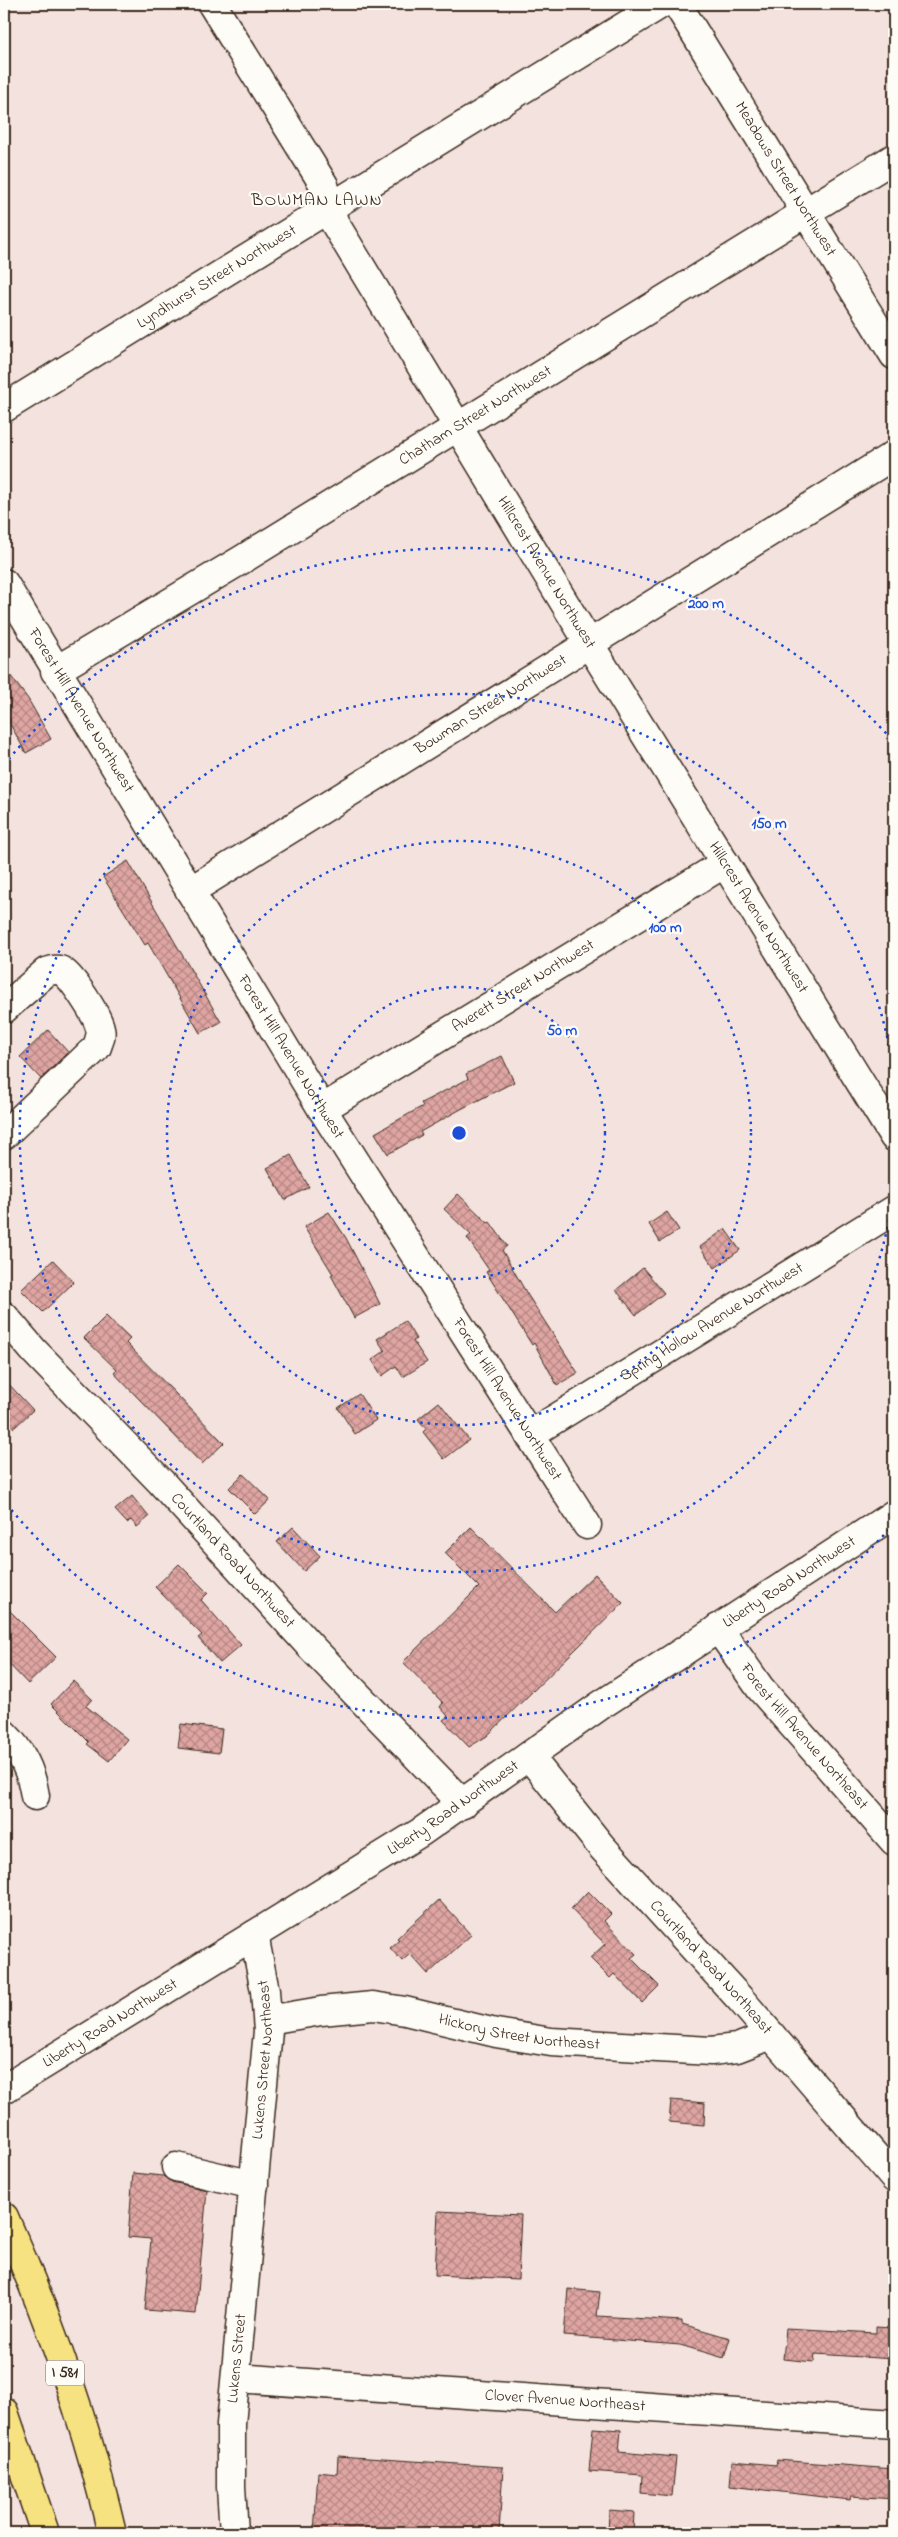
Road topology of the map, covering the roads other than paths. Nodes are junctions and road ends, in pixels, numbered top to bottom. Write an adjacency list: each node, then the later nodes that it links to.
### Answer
1 (212, 4): 5 (street, Hillcrest Avenue Northwest)
2 (661, 4): 5 (street, Lyndhurst Street Northwest)
3 (677, 4): 6 (street, Meadows Street Northwest)
4 (894, 158): 6 (street, Chatham Street Northwest)
5 (330, 207): 8 (street, Lyndhurst Street Northwest); 9 (street, Hillcrest Avenue Northwest)
6 (807, 214): 7 (street, Meadows Street Northwest); 9 (street, Chatham Street Northwest)
7 (894, 355)
8 (4, 408)
9 (456, 427): 12 (street, Hillcrest Avenue Northwest); 13 (street, Chatham Street Northwest)
10 (894, 455): 12 (street, Bowman Street Northwest)
11 (4, 583): 13 (street, Forest Hill Avenue Northwest)
12 (590, 645): 14 (street, Hillcrest Avenue Northwest); 15 (street, Bowman Street Northwest)
13 (55, 671): 15 (street, Forest Hill Avenue Northwest)
14 (726, 863): 17 (street, Averett Street Northwest); 19 (street, Hillcrest Avenue Northwest)
15 (190, 891): 17 (street, Forest Hill Avenue Northwest)
16 (4, 1008): 18 (street)
17 (322, 1109): 22 (street, Forest Hill Avenue Northwest)
18 (4, 1134)
19 (894, 1137)
20 (894, 1210): 22 (street, Spring Hollow Avenue Northwest)
21 (4, 1316): 29 (street, Courtland Road Northwest)
22 (529, 1434): 24 (street, Forest Hill Avenue Northwest)
23 (894, 1514): 25 (street, Liberty Road Northwest)
24 (587, 1525)
25 (718, 1628): 27 (street, Liberty Road Northwest); 30 (street, Forest Hill Avenue Northeast)
26 (4, 1734): 28 (street)
27 (529, 1756): 29 (street, Liberty Road Northwest); 33 (street, Courtland Road Northeast)
28 (35, 1796)
29 (463, 1804): 31 (street, Liberty Road Northwest)
30 (894, 1841)
31 (254, 1935): 32 (street, Lukens Street Northeast); 34 (street, Liberty Road Northwest)
32 (268, 2020): 33 (street, Hickory Street Northeast); 37 (street, Lukens Street Northeast)
33 (771, 2035): 36 (street, Courtland Road Northeast)
34 (13, 2083)
35 (176, 2167): 37 (street)
36 (894, 2178)
37 (254, 2185): 39 (street, Lukens Street)
38 (4, 2217): 43 (highway, I 581)
39 (236, 2378): 41 (street, Clover Avenue Northeast); 44 (street, Lukens Street)
40 (4, 2412): 42 (highway)
41 (894, 2424)
42 (45, 2533)
43 (112, 2533)
44 (234, 2533)

